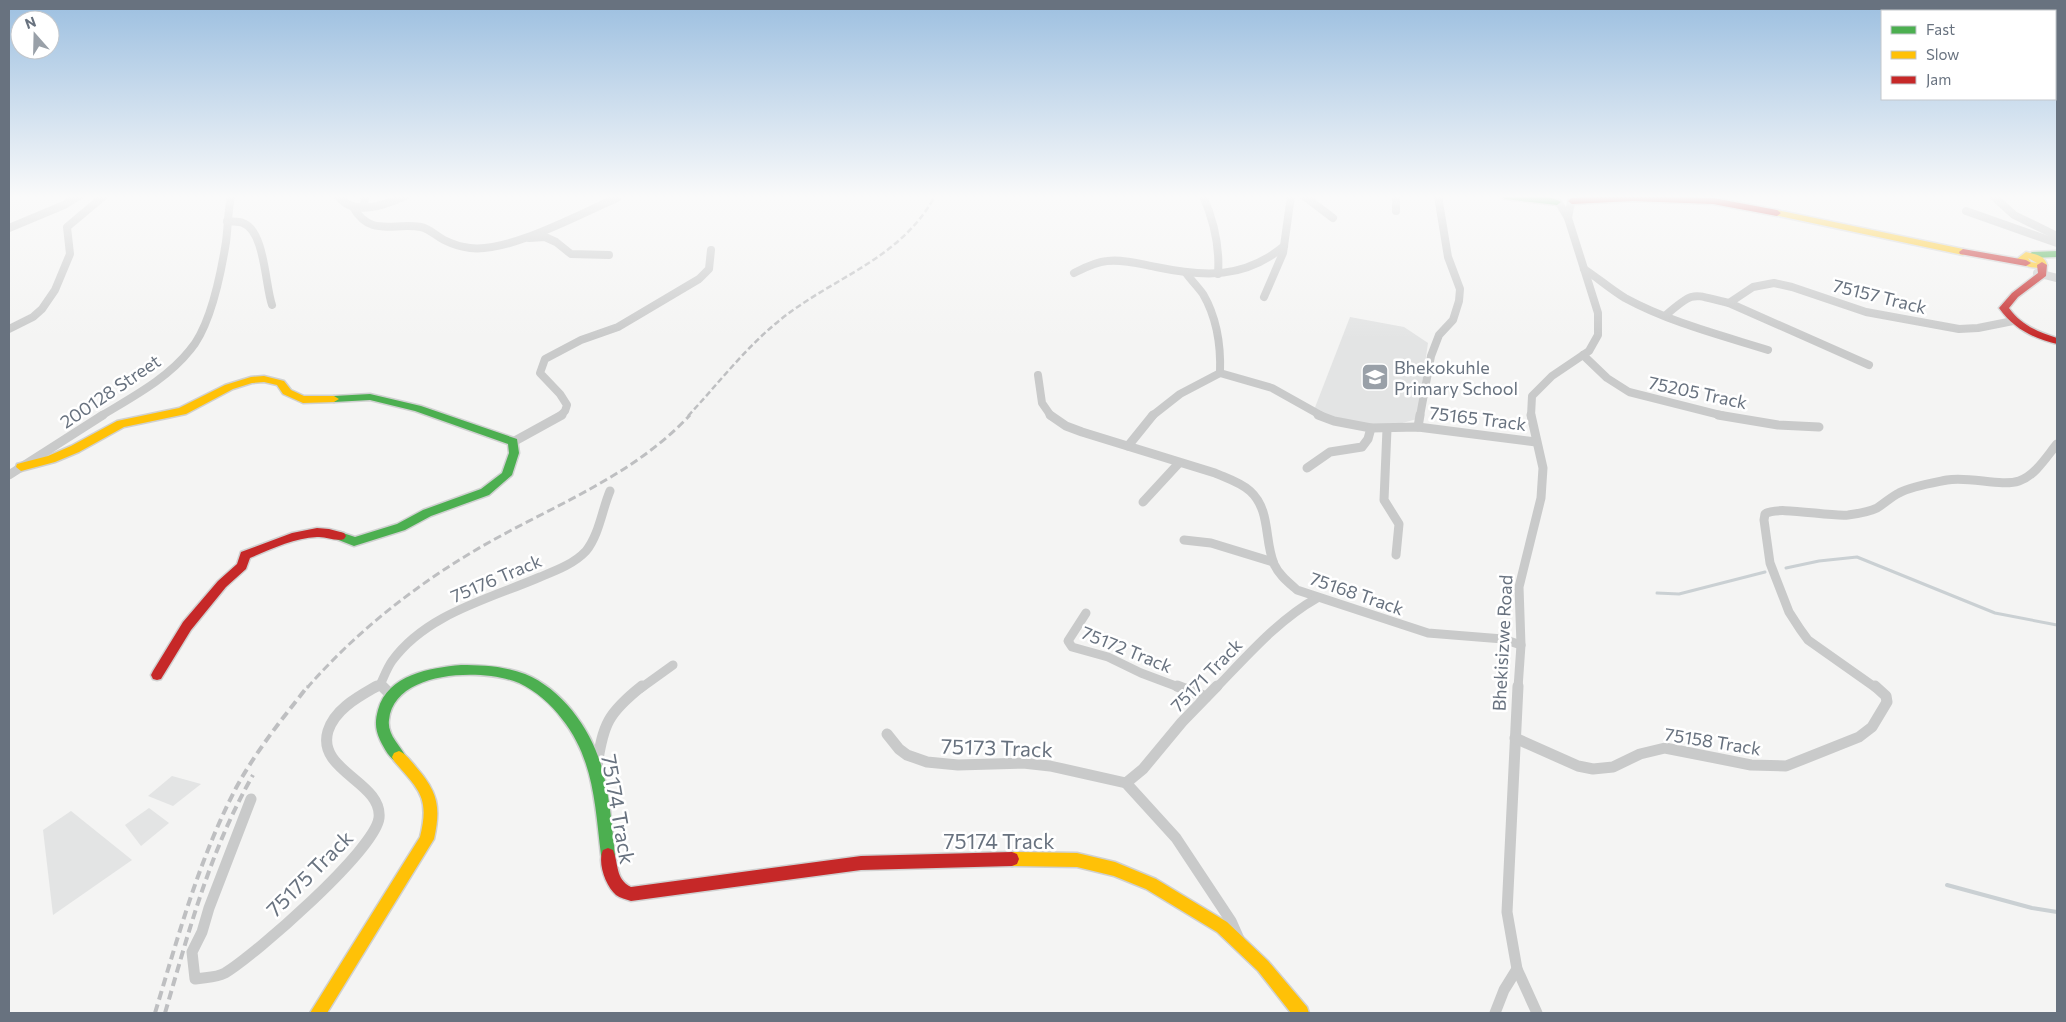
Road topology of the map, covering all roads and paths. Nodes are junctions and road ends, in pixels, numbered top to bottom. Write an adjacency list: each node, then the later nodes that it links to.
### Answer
1 (70, 244): 28 (street)
2 (225, 244): 44 (street, 200128 Street)
3 (258, 244): 25 (street)
4 (451, 244): 5 (street)
5 (506, 244)
6 (558, 244): 14 (street)
7 (1216, 244): 21 (street)
8 (1446, 244): 35 (street, 75165 Track)
9 (1575, 244): 17 (street, Bhekisizwe Road)
10 (1920, 244): 15 (street)
11 (1284, 246): 21 (street); 23 (street)
12 (711, 250): 39 (street)
13 (2057, 254): 15 (street)
14 (609, 256)
15 (2027, 260): 18 (street)
16 (2057, 260): 18 (street)
17 (1584, 269): 26 (street); 31 (street, Bhekisizwe Road)
18 (2041, 271): 22 (street); 27 (street)
19 (1074, 273): 20 (street)
20 (1186, 273): 21 (street); 33 (street)
21 (1218, 274)
22 (2057, 278)
23 (1264, 297)
24 (1729, 303): 26 (street); 27 (street, 75157 Track); 32 (street)
25 (272, 305)
26 (1666, 315): 30 (street)
27 (2013, 321): 29 (street)
28 (9, 329)
29 (2057, 341)
30 (1768, 350)
31 (1582, 355): 36 (street, 75205 Track); 40 (street, Bhekisizwe Road)
32 (1869, 365)
33 (1220, 373): 37 (street); 42 (street)
34 (1038, 376): 42 (street, 75168 Track)
35 (1418, 426): 38 (street); 40 (street, 75165 Track)
36 (1820, 427)
37 (1371, 428): 38 (street); 45 (street)
38 (1387, 429): 50 (street)
39 (513, 442): 44 (street); 56 (street)
40 (1536, 442): 54 (street, Bhekisizwe Road)
41 (2057, 444): 59 (street)
42 (1128, 446): 43 (street, 75168 Track)
43 (1179, 462): 48 (street); 51 (street, 75168 Track)
44 (21, 467): 46 (street, 200128 Street)
45 (1307, 468)
46 (9, 475)
47 (610, 490): 57 (street, 75176 Track)
48 (1143, 502)
49 (1184, 540): 51 (street)
50 (1396, 555)
51 (1273, 562): 52 (street, 75168 Track)
52 (1317, 598): 54 (street, 75168 Track); 60 (street, 75171 Track)
53 (1086, 614): 60 (street, 75172 Track)
54 (1521, 645): 62 (street, Bhekisizwe Road)
55 (673, 665): 63 (street)
56 (158, 675)
57 (380, 686): 58 (street); 65 (street, 75175 Track)
58 (390, 694): 63 (street, 75174 Track); 68 (street)
59 (1886, 696): 62 (street, 75158 Track)
60 (1206, 697): 64 (street, 75171 Track)
61 (887, 734): 64 (street, 75173 Track)
62 (1515, 738): 67 (street, Bhekisizwe Road)
63 (597, 772): 66 (street, 75174 Track)
64 (1126, 783): 66 (street)
65 (251, 799)
66 (1240, 944): 69 (street, 75174 Track)
67 (1517, 969): 70 (street); 71 (street, Bhekisizwe Road)
68 (318, 1013)
69 (1302, 1013)
70 (1495, 1013)
71 (1537, 1013)

